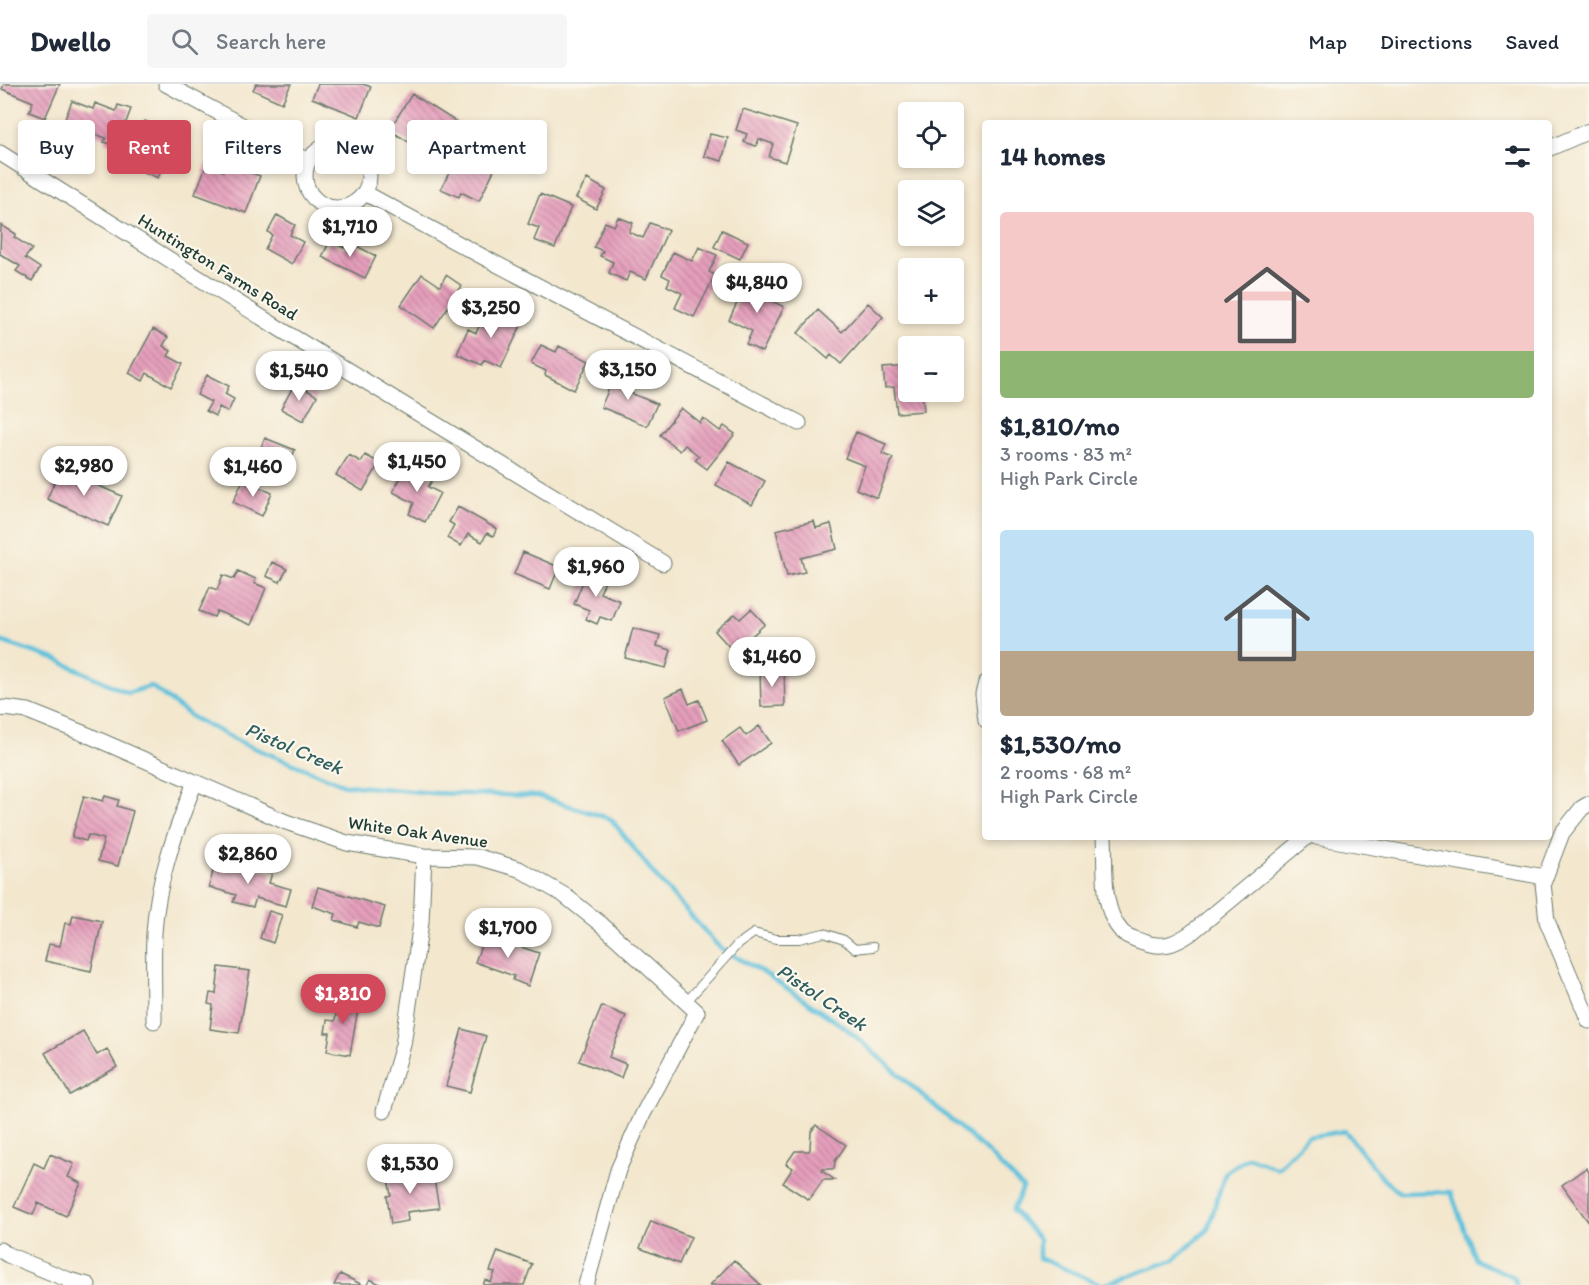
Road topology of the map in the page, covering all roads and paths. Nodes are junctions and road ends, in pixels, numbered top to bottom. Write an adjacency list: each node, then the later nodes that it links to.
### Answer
1 (166, 84): 5 (street)
2 (1589, 131): 3 (street)
3 (1552, 147)
4 (0, 153): 8 (street, Huntington Farms Road)
5 (308, 161): 6 (street); 6 (street)
6 (365, 192): 7 (street)
7 (799, 423)
8 (663, 563)
9 (0, 710): 10 (street, White Oak Avenue)
10 (195, 782): 15 (street, White Oak Avenue); 19 (street)
11 (1589, 804): 16 (street)
12 (1104, 840): 13 (street)
13 (1303, 840)
14 (1333, 840): 16 (street)
15 (424, 856): 18 (street, White Oak Avenue); 21 (street)
16 (1545, 877): 20 (street)
17 (873, 947): 18 (lane)
18 (691, 1007): 23 (street)
19 (154, 1021)
20 (1589, 1021)
21 (384, 1110)
22 (0, 1250): 24 (street)
23 (591, 1283)
24 (88, 1285)

